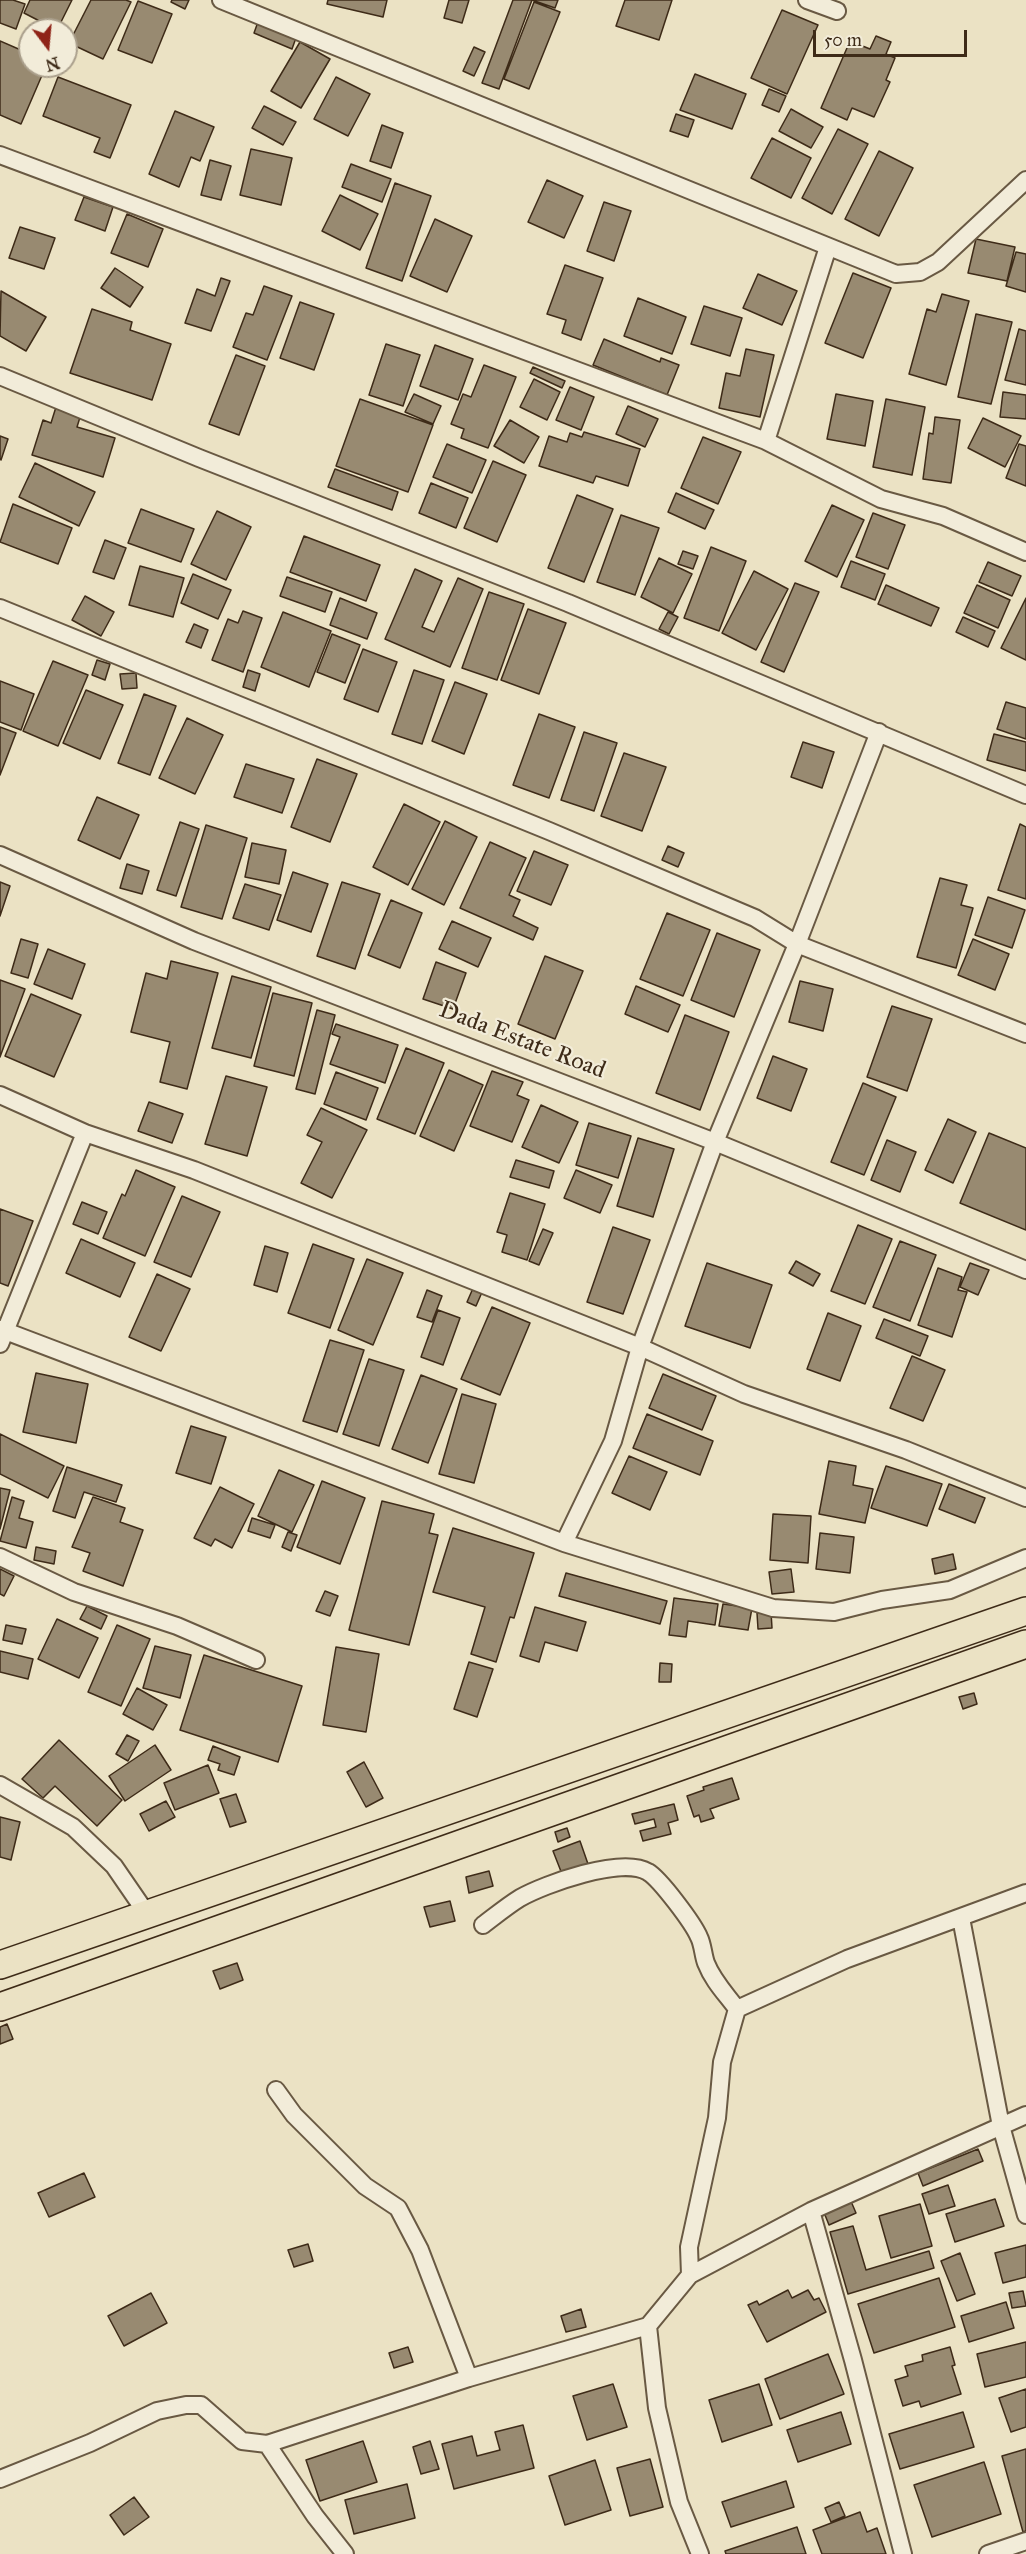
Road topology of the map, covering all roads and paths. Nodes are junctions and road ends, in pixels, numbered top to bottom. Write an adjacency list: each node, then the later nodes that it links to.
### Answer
1 (221, 0): 6 (street)
2 (807, 0): 3 (street)
3 (837, 11)
4 (0, 155): 8 (street)
5 (1026, 180): 6 (street)
6 (828, 247): 8 (street)
7 (0, 376): 11 (street)
8 (766, 441): 9 (street)
9 (1026, 552)
10 (0, 608): 14 (street)
11 (879, 732): 12 (street); 14 (street)
12 (1026, 795)
13 (0, 855): 18 (street, Dada Estate Road)
14 (797, 944): 15 (street); 18 (street)
15 (1026, 1034)
16 (0, 1095): 17 (street)
17 (85, 1133): 20 (street); 21 (street)
18 (715, 1142): 19 (street, Dada Estate Road); 21 (street)
19 (1026, 1270)
20 (2, 1335): 23 (street)
21 (640, 1347): 22 (street); 23 (street)
22 (1026, 1498)
23 (564, 1544): 25 (street)
24 (0, 1557): 28 (street)
25 (1026, 1558)
26 (1026, 1611): 31 (highway)
27 (1026, 1644): 35 (highway)
28 (256, 1660)
29 (0, 1785): 31 (street)
30 (1026, 1893): 32 (street)
31 (147, 1914): 34 (highway)
32 (961, 1918): 36 (street); 39 (street)
33 (483, 1925): 36 (street)
34 (0, 1965)
35 (0, 2007)
36 (737, 2009): 42 (street)
37 (276, 2090): 44 (street)
38 (1026, 2115): 39 (street)
39 (1001, 2126): 40 (street); 41 (street)
40 (811, 2211): 42 (street); 50 (street)
41 (1026, 2215)
42 (690, 2275): 43 (street)
43 (648, 2326): 44 (street); 49 (street)
44 (469, 2378): 45 (street)
45 (267, 2444): 46 (street); 48 (street)
46 (0, 2479)
47 (1026, 2541): 51 (street)
48 (345, 2554)
49 (700, 2554)
50 (903, 2554)
51 (988, 2554)

